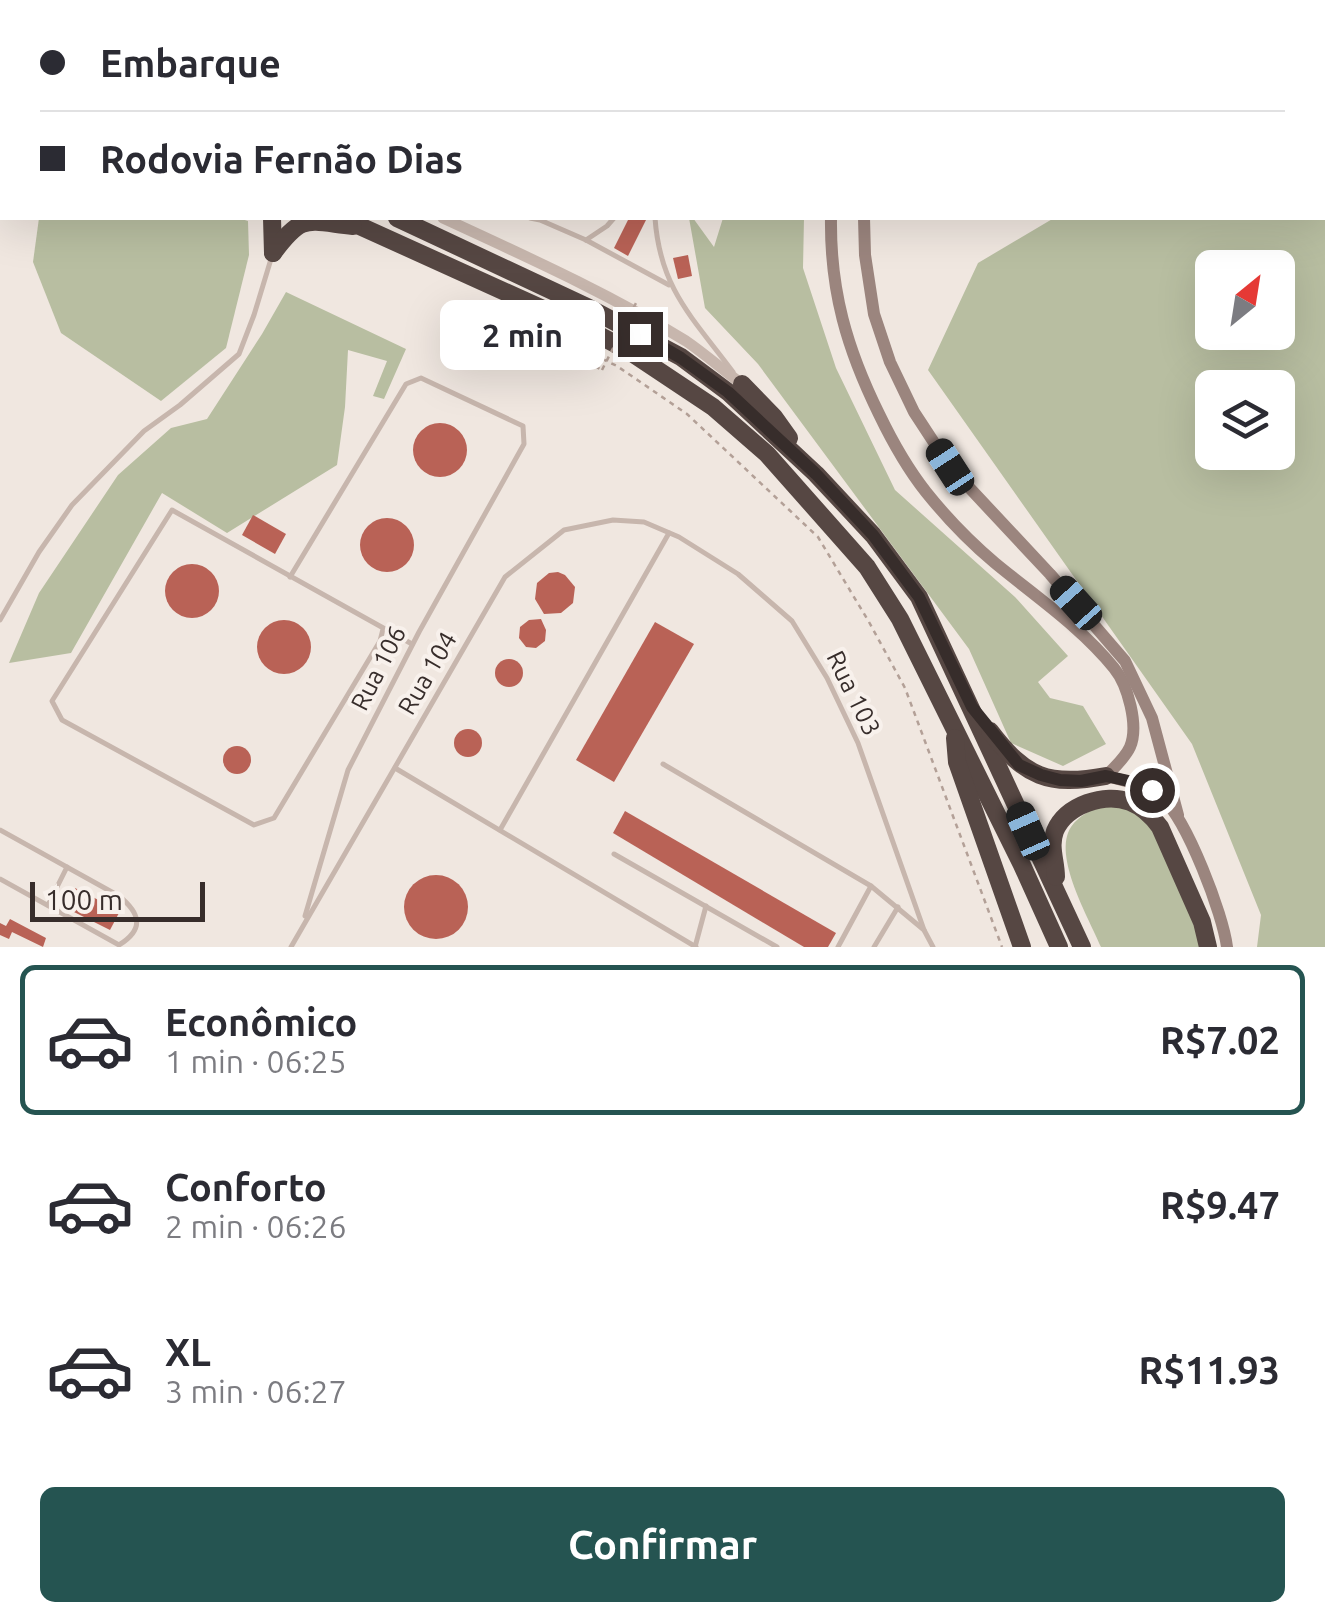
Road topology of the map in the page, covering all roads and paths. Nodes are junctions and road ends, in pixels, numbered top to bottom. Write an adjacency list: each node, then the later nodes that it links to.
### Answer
1 (272, 220): 12 (highway)
2 (346, 220): 10 (highway)
3 (401, 220): 16 (highway)
4 (447, 220): 15 (street)
5 (544, 220): 11 (lane)
6 (612, 220): 11 (lane)
7 (655, 220): 13 (lane)
8 (831, 220): 26 (main road)
9 (864, 220): 27 (main road)
10 (362, 227): 12 (highway); 23 (highway)
11 (586, 240): 13 (lane)
12 (273, 253): 19 (lane)
13 (672, 286): 15 (lane)
14 (637, 300): 46 (path, bridge)
15 (742, 384): 16 (highway)
16 (816, 474): 22 (highway)
17 (670, 533): 25 (lane, Rua 104); 29 (lane); 39 (lane, Rua 103)
18 (290, 577): 20 (lane); 20 (lane); 21 (lane, Rua 106)
19 (0, 620)
20 (382, 629): 21 (lane)
21 (412, 644): 38 (lane, Rua 106)
22 (972, 707): 26 (highway); 34 (highway)
23 (954, 728): 47 (highway); 48 (highway)
24 (663, 764): 33 (lane, Rua 103)
25 (395, 768): 29 (lane); 38 (lane, Rua 104)
26 (1106, 776): 27 (main road)
27 (1178, 816): 51 (main road)
28 (0, 830): 31 (lane)
29 (500, 830): 41 (lane)
30 (614, 854): 36 (lane)
31 (67, 867): 35 (lane); 35 (lane)
32 (0, 878): 35 (lane)
33 (870, 886): 37 (lane, Rua 103); 43 (lane)
34 (1056, 893): 49 (highway); 50 (highway)
35 (48, 905)
36 (706, 906): 41 (lane); 42 (lane)
37 (898, 907): 39 (lane, Rua 103); 44 (lane)
38 (304, 924): 40 (lane, Rua 104)
39 (924, 930): 45 (lane, Rua 103)
40 (291, 947)
41 (695, 947)
42 (777, 947)
43 (838, 947)
44 (874, 947)
45 (933, 947)
46 (1002, 947)
47 (1022, 947)
48 (1059, 947)
49 (1082, 947)
50 (1208, 947)
51 (1227, 947)

